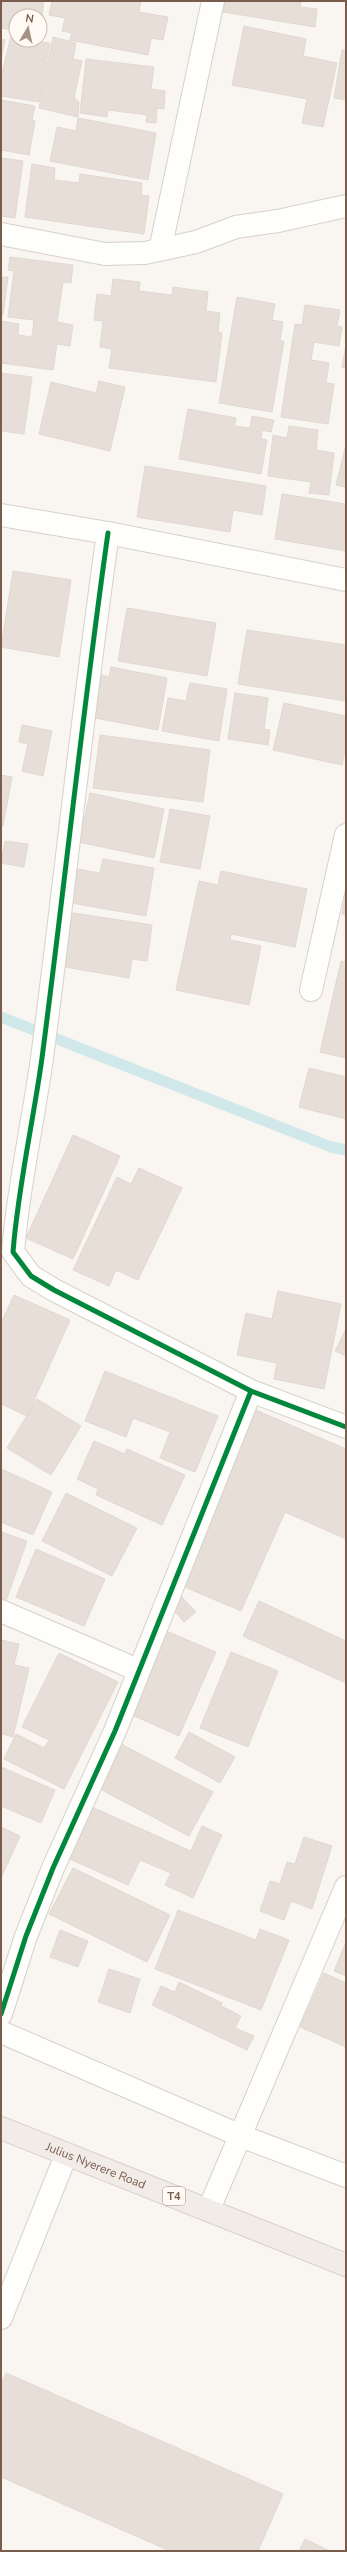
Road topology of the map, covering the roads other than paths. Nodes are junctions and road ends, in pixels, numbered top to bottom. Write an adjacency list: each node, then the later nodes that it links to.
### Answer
1 (212, 1): 4 (street)
2 (346, 206): 4 (street)
3 (1, 234): 4 (street)
4 (160, 250)
5 (1, 515): 6 (street)
6 (108, 534): 7 (street); 10 (street)
7 (346, 580)
8 (346, 835): 9 (street)
9 (310, 990)
10 (251, 1391): 11 (street); 13 (street)
11 (346, 1427)
12 (1, 1611): 13 (street)
13 (138, 1670): 15 (street)
14 (346, 1887): 18 (street)
15 (1, 2014)
16 (1, 2032): 18 (street)
17 (1, 2128): 19 (highway, Julius Nyerere Road / T4)
18 (241, 2136): 20 (street); 21 (street)
19 (66, 2155): 21 (highway, Julius Nyerere Road / T4); 23 (street)
20 (346, 2176)
21 (209, 2210): 22 (highway, Julius Nyerere Road / T4)
22 (346, 2265)
23 (1, 2318)

